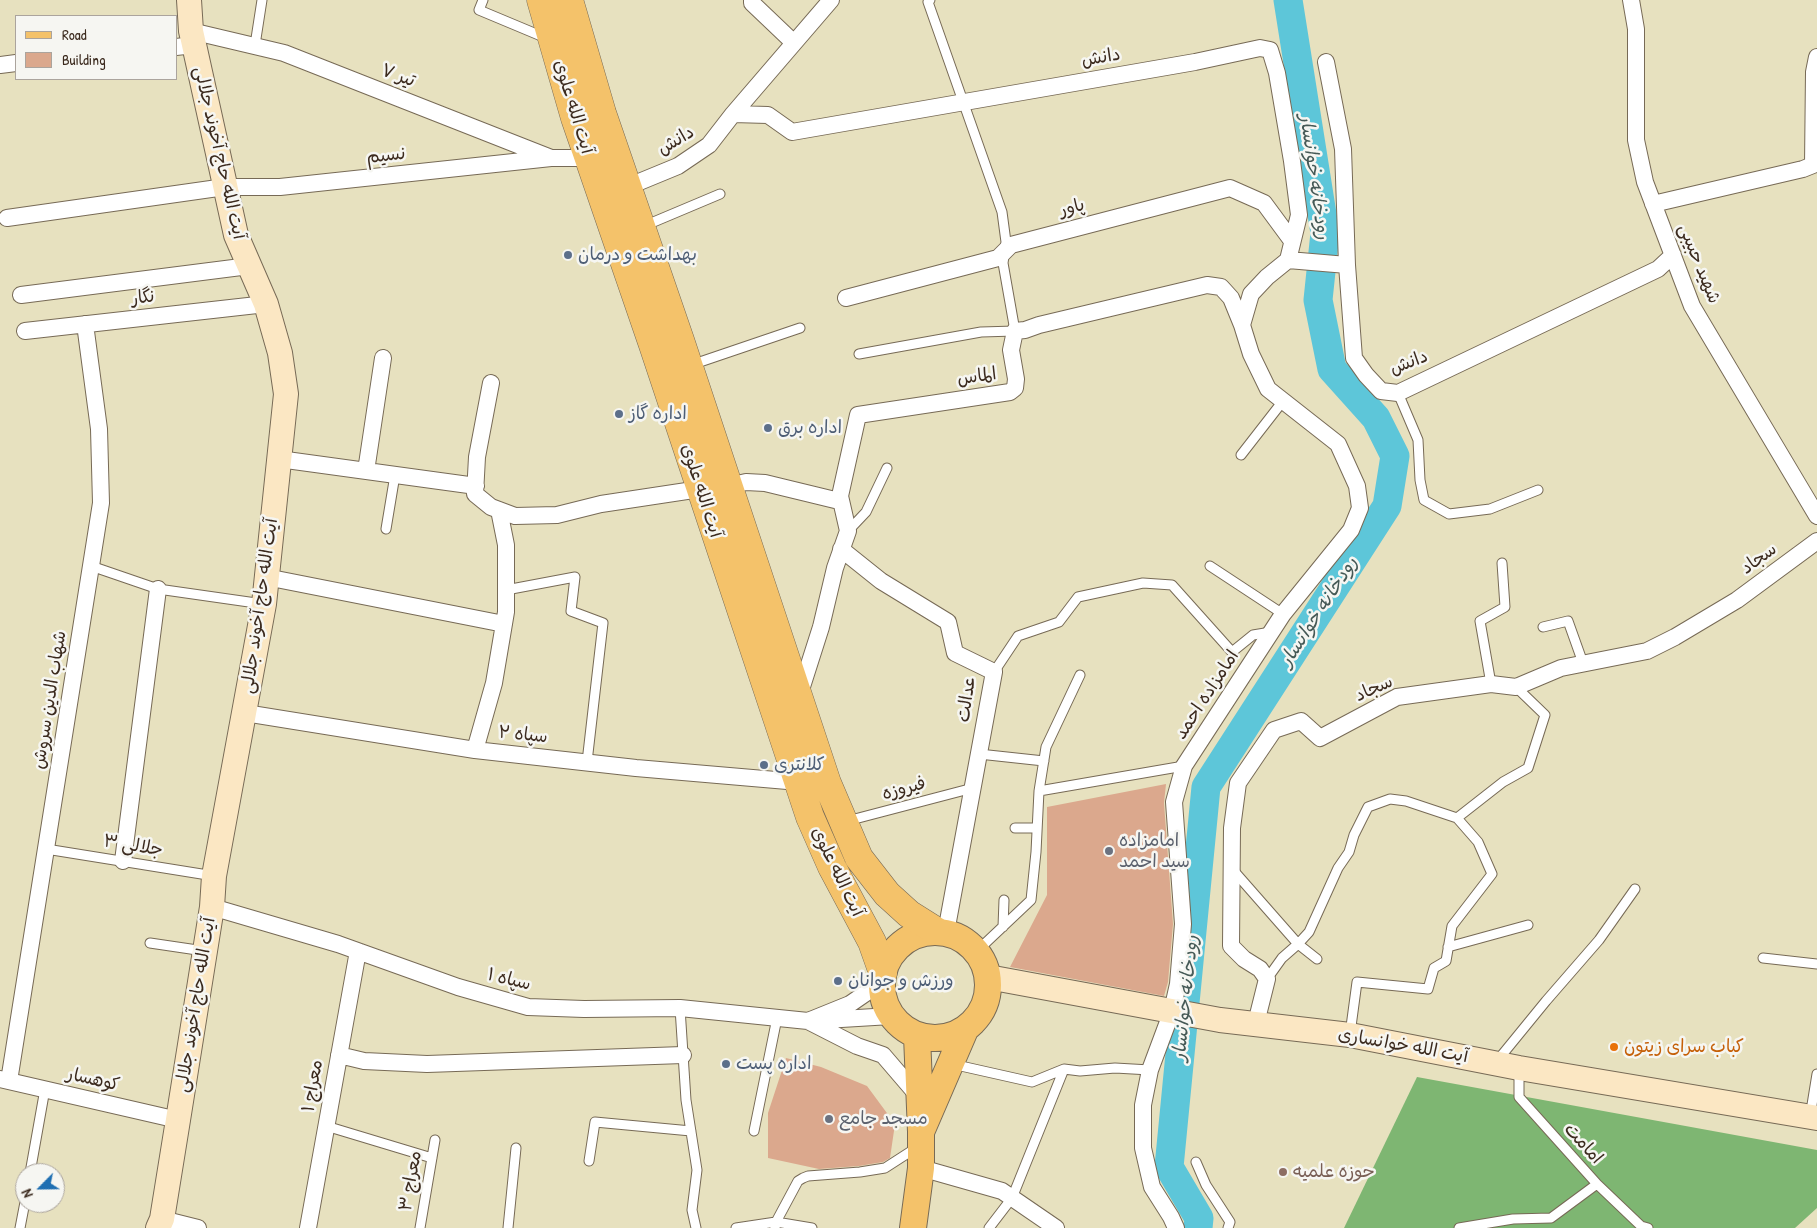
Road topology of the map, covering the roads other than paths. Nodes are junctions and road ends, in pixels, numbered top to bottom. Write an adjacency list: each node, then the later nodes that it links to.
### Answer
1 (189, 0): 10 (street, آیت الله حاج آخوند جلالی)
2 (262, 0): 13 (lane)
3 (482, 0): 11 (lane)
4 (541, 0): 11 (highway, آیت الله علوی)
5 (569, 0): 24 (highway, آیت الله علوی)
6 (752, 0): 12 (street)
7 (830, 0): 12 (street, دانش)
8 (930, 0): 18 (lane)
9 (1631, 0): 26 (street, شهید حبیبی)
10 (187, 41): 13 (street, ۷ تیر); 23 (street, آیت الله حاج آخوند جلالی)
11 (553, 41): 22 (highway, آیت الله علوی)
12 (794, 43): 19 (street, دانش)
13 (255, 45): 21 (street, ۷ تیر)
14 (1326, 62): 33 (street, دانش)
15 (15, 63): 16 (street)
16 (0, 65)
17 (1816, 67): 20 (street)
18 (963, 102): 19 (street, دانش); 29 (street, دانش); 30 (lane)
19 (733, 114): 24 (street, دانش)
20 (1816, 122): 26 (street)
21 (551, 158): 22 (street, ۷ تیر); 23 (street, نسیم)
22 (589, 158): 56 (highway, آیت الله علوی)
23 (225, 187): 27 (street, نسیم); 34 (street, آیت الله حاج آخوند جلالی)
24 (627, 187): 28 (highway, آیت الله علوی)
25 (720, 194): 28 (lane)
26 (1654, 204): 31 (street, شهید حبیبی)
27 (7, 218)
28 (641, 228): 45 (highway, آیت الله علوی)
29 (1292, 241): 30 (street, پاور); 32 (street, دانش)
30 (1005, 251): 36 (street, پاور); 42 (lane)
31 (1673, 255): 47 (street, دانش); 60 (street, شهید حبیبی)
32 (1288, 260): 33 (street); 39 (street)
33 (1346, 265): 47 (street, دانش)
34 (249, 266): 35 (street); 37 (street, آیت الله حاج آخوند جلالی)
35 (22, 295)
36 (846, 298)
37 (266, 304): 38 (street, نگار); 50 (street, آیت الله حاج آخوند جلالی)
38 (85, 324): 41 (street, نگار); 66 (street, شهاب الدین سروش)
39 (1242, 325): 42 (street); 48 (street, امامزاده احمد)
40 (800, 328): 45 (lane)
41 (25, 331)
42 (1015, 331): 43 (lane); 58 (street, الماس)
43 (859, 354)
44 (383, 358): 52 (street)
45 (689, 366): 55 (highway, آیت الله علوی)
46 (491, 383): 54 (street)
47 (1398, 393): 57 (lane)
48 (1283, 401): 49 (lane); 72 (street, امامزاده احمد)
49 (1241, 455)
50 (279, 459): 52 (street); 68 (street, آیت الله حاج آخوند جلالی)
51 (887, 468): 62 (lane)
52 (366, 471): 53 (street)
53 (395, 474): 54 (street); 61 (lane)
54 (476, 486): 59 (street)
55 (729, 486): 58 (street); 81 (highway, آیت الله علوی)
56 (700, 489): 59 (street); 88 (highway, آیت الله علوی)
57 (1538, 490)
58 (840, 496): 62 (street)
59 (500, 510): 70 (street)
60 (1817, 516)
61 (386, 529)
62 (848, 531): 64 (street)
63 (1817, 541): 76 (street, سجاد)
64 (841, 549): 77 (street, عدالت); 81 (street)
65 (1502, 563): 79 (lane)
66 (91, 566): 69 (lane); 95 (street, شهاب الدین سروش)
67 (1210, 566): 72 (lane)
68 (266, 577): 71 (street, آیت الله حاج آخوند جلالی); 73 (street)
69 (158, 589): 71 (lane); 96 (street)
70 (506, 590): 73 (street); 86 (lane)
71 (264, 604): 82 (street, آیت الله حاج آخوند جلالی)
72 (1283, 614): 75 (street, امامزاده احمد)
73 (504, 624): 83 (street)
74 (1543, 627): 76 (lane)
75 (1272, 632): 77 (lane); 87 (street, امامزاده احمد)
76 (1583, 663): 80 (street, سجاد)
77 (994, 672): 84 (street, عدالت)
78 (1080, 675): 85 (lane)
79 (1491, 684): 80 (street, سجاد); 97 (street, سجاد)
80 (1516, 687): 91 (lane)
81 (799, 698): 92 (highway, آیت الله علوی)
82 (245, 714): 83 (street, سپاه ۲); 98 (street, آیت الله حاج آخوند جلالی)
83 (476, 750): 86 (street, سپاه ۲)
84 (979, 754): 85 (lane); 89 (street, عدالت)
85 (1044, 761): 90 (lane)
86 (587, 762): 88 (street, سپاه ۲)
87 (1184, 766): 90 (lane); 118 (street, امامزاده احمد)
88 (799, 782): 115 (highway, آیت الله علوی)
89 (973, 788): 92 (lane, فیروزه); 104 (street, عدالت)
90 (1039, 791): 94 (lane)
91 (1457, 818): 106 (lane); 107 (lane)
92 (843, 822): 104 (highway, آیت الله علوی)
93 (1015, 828): 94 (lane)
94 (1037, 828): 103 (lane)
95 (46, 849): 96 (lane, جلالی ۳); 134 (street, شهاب الدین سروش)
96 (123, 861): 98 (lane, جلالی ۳)
97 (1232, 869): 106 (lane); 116 (street, سجاد)
98 (214, 876): 101 (street, آیت الله حاج آخوند جلالی)
99 (1635, 889): 128 (lane)
100 (1004, 900): 103 (lane)
101 (212, 907): 108 (street, آیت الله حاج آخوند جلالی); 109 (street, سپاه ۱)
102 (1528, 925): 107 (lane)
103 (1003, 927): 110 (lane)
104 (941, 931): 110 (main road); 115 (main road)
105 (150, 942): 108 (lane)
106 (1298, 944): 112 (lane); 116 (lane)
107 (1448, 947): 124 (lane)
108 (205, 951): 138 (street, آیت الله حاج آخوند جلالی)
109 (358, 951): 117 (street, سپاه ۱); 126 (street, معراج ۱)
110 (977, 951): 114 (main road)
111 (1763, 958): 113 (lane)
112 (1317, 959)
113 (1817, 964)
114 (988, 977): 118 (street, آیت الله خوانساری); 123 (main road)
115 (882, 978): 119 (main road); 121 (street)
116 (1267, 979): 122 (street)
117 (680, 1008): 120 (street, سپاه ۱); 127 (lane)
118 (1172, 1011): 122 (street, آیت الله خوانساری); 132 (street, امامزاده احمد)
119 (891, 1016): 121 (street); 125 (main road)
120 (777, 1018): 121 (street, سپاه ۱); 141 (lane)
121 (808, 1021): 136 (street)
122 (1256, 1023): 124 (street, آیت الله خوانساری)
123 (965, 1030): 125 (main road); 129 (main road)
124 (1350, 1035): 128 (street, آیت الله خوانساری)
125 (917, 1036): 136 (main road)
126 (339, 1055): 127 (street); 139 (street, معراج ۱)
127 (683, 1055): 140 (lane)
128 (1496, 1063): 130 (street, آیت الله خوانساری)
129 (950, 1064): 131 (lane); 144 (main road)
130 (1519, 1068): 137 (street, آیت الله خوانساری); 149 (lane, امامت)
131 (1064, 1069): 132 (lane); 150 (lane)
132 (1150, 1070): 166 (street, امامزاده احمد)
133 (1817, 1074): 137 (lane)
134 (5, 1080): 135 (street, کوهسار)
135 (45, 1089): 138 (street, کوهسار); 148 (lane)
136 (920, 1097): 144 (main road)
137 (1813, 1117)
138 (178, 1120): 152 (street, آیت الله حاج آخوند جلالی)
139 (326, 1126): 145 (lane); 157 (street, معراج ۱)
140 (691, 1131): 146 (lane); 160 (lane)
141 (754, 1131)
142 (435, 1140): 145 (lane, معراج ۳)
143 (516, 1148): 159 (lane)
144 (921, 1148): 150 (street); 153 (lane); 163 (main road)
145 (432, 1158): 158 (lane, معراج ۳)
146 (588, 1161)
147 (1196, 1162): 167 (lane)
148 (32, 1163)
149 (1596, 1184): 154 (lane); 169 (lane, امامت)
150 (1012, 1198): 164 (lane); 165 (street)
151 (23, 1213): 155 (lane)
152 (160, 1223): 156 (street)
153 (775, 1225): 161 (lane); 162 (lane)
154 (1498, 1225): 168 (lane)
155 (20, 1228)
156 (198, 1228)
157 (308, 1228)
158 (420, 1228)
159 (508, 1228)
160 (696, 1228)
161 (736, 1228)
162 (812, 1228)
163 (913, 1228)
164 (989, 1228)
165 (1056, 1228)
166 (1176, 1228)
167 (1228, 1228)
168 (1458, 1228)
169 (1648, 1228)

